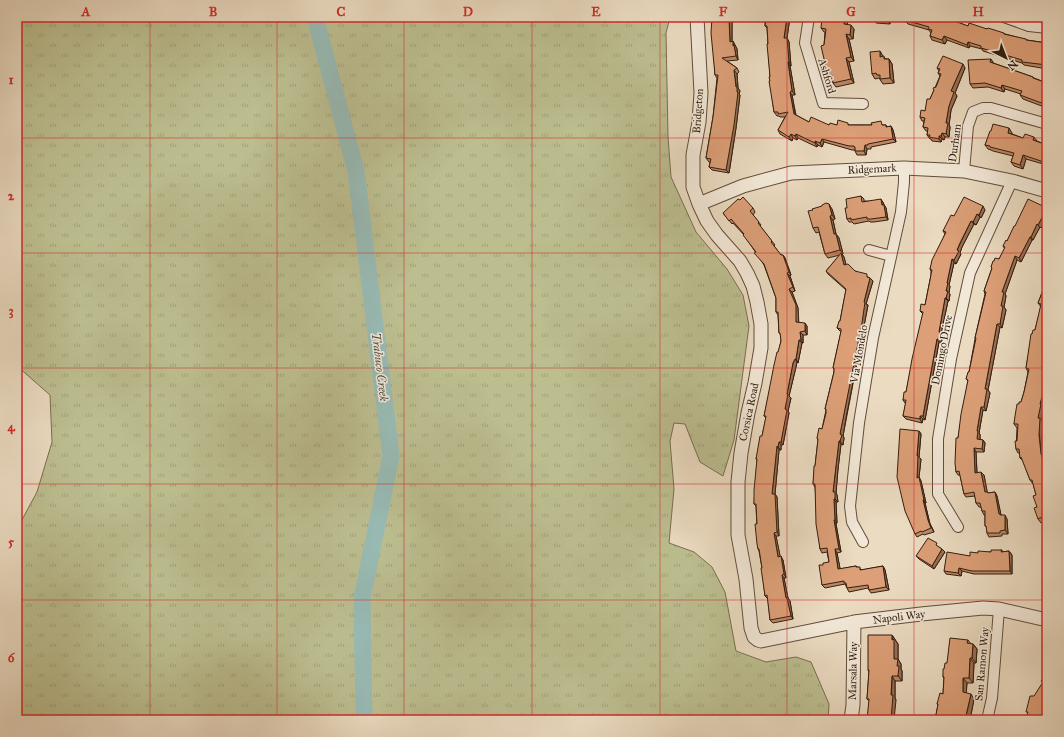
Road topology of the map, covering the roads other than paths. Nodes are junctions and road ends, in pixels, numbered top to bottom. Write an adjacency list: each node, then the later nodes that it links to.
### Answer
1 (697, 17): 11 (street, Bridgeton)
2 (809, 17): 5 (street, Ashford)
3 (1004, 17): 4 (street)
4 (1047, 28)
5 (863, 104)
6 (1047, 124): 8 (street, Durham)
7 (904, 168): 8 (street, Ridgemark); 11 (street, Ridgemark); 13 (street, Via Mondelo)
8 (964, 171): 9 (street, Ridgemark)
9 (1012, 181): 10 (street, Ridgemark); 14 (street, Domingo Drive)
10 (1047, 191)
11 (699, 204): 19 (street, Corsica Road)
12 (869, 250): 13 (street)
13 (891, 256): 15 (street, Via Mondelo)
14 (958, 527)
15 (863, 542)
16 (998, 609): 17 (street, Napoli Way); 18 (street, Napoli Way); 21 (street, San Ramon Way)
17 (1047, 620)
18 (854, 622): 19 (street, Napoli Way); 20 (street, Marsala Way)
19 (754, 637)
20 (851, 720)
21 (987, 720)

